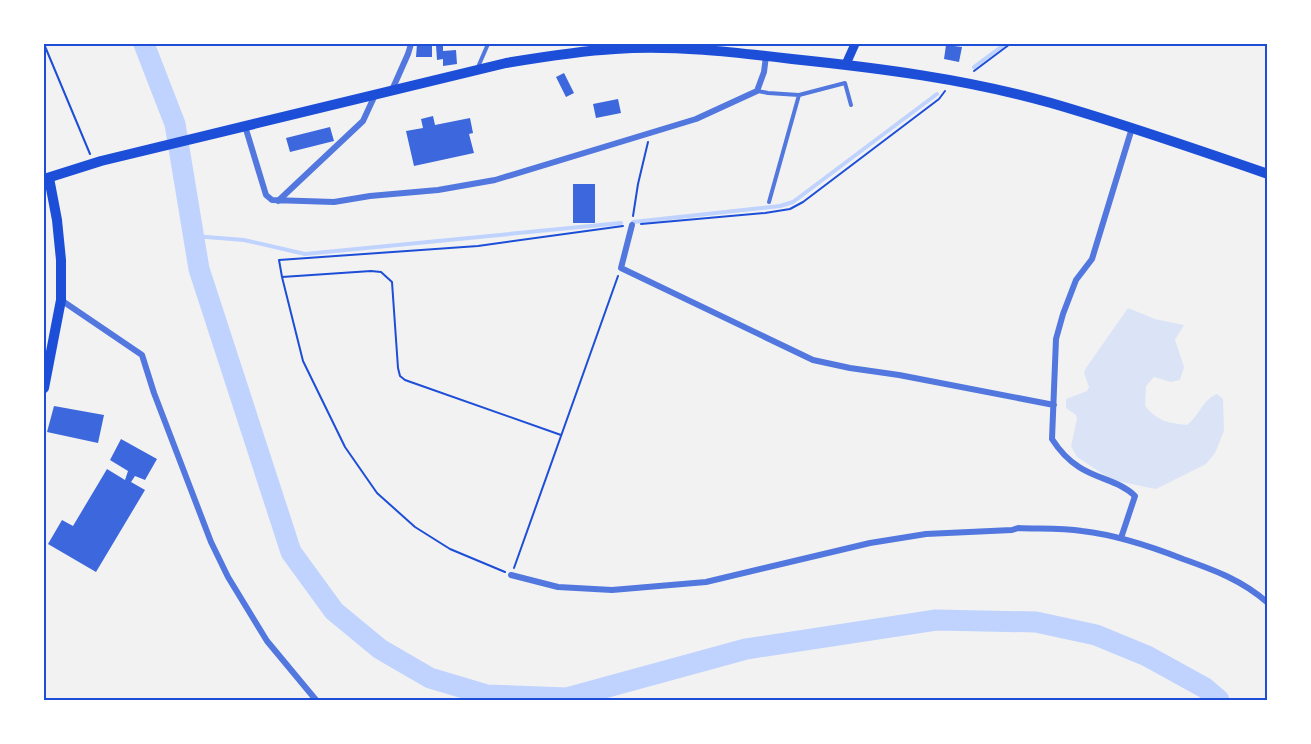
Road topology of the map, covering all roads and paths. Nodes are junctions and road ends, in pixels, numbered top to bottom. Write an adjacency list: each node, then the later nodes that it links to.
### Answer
1 (44, 44): 20 (path)
2 (411, 44): 12 (street)
3 (488, 44): 9 (lane)
4 (855, 44): 8 (main road)
5 (1010, 44): 10 (path)
6 (693, 47): 7 (main road); 9 (main road)
7 (766, 56): 8 (main road); 13 (street)
8 (846, 64): 11 (main road)
9 (477, 70): 12 (main road)
10 (974, 71)
11 (952, 80): 18 (main road); 25 (path)
12 (392, 91): 14 (main road)
13 (757, 91): 15 (lane); 19 (street)
14 (375, 95): 17 (main road); 23 (street)
15 (799, 95): 16 (lane); 24 (lane)
16 (851, 105)
17 (243, 127): 20 (main road); 23 (street)
18 (1132, 128): 21 (main road); 30 (street)
19 (650, 134): 23 (street); 25 (path)
20 (97, 162): 22 (main road)
21 (1268, 174)
22 (46, 178): 28 (main road)
23 (278, 201)
24 (769, 202)
25 (632, 225): 26 (street); 27 (path)
26 (621, 268): 30 (street); 31 (path)
27 (282, 277): 31 (path); 33 (path)
28 (61, 300): 29 (main road); 35 (street)
29 (44, 388)
30 (1054, 405): 32 (street)
31 (561, 435): 33 (path)
32 (1121, 538): 33 (street); 34 (street)
33 (511, 575)
34 (1268, 603)
35 (316, 700)

